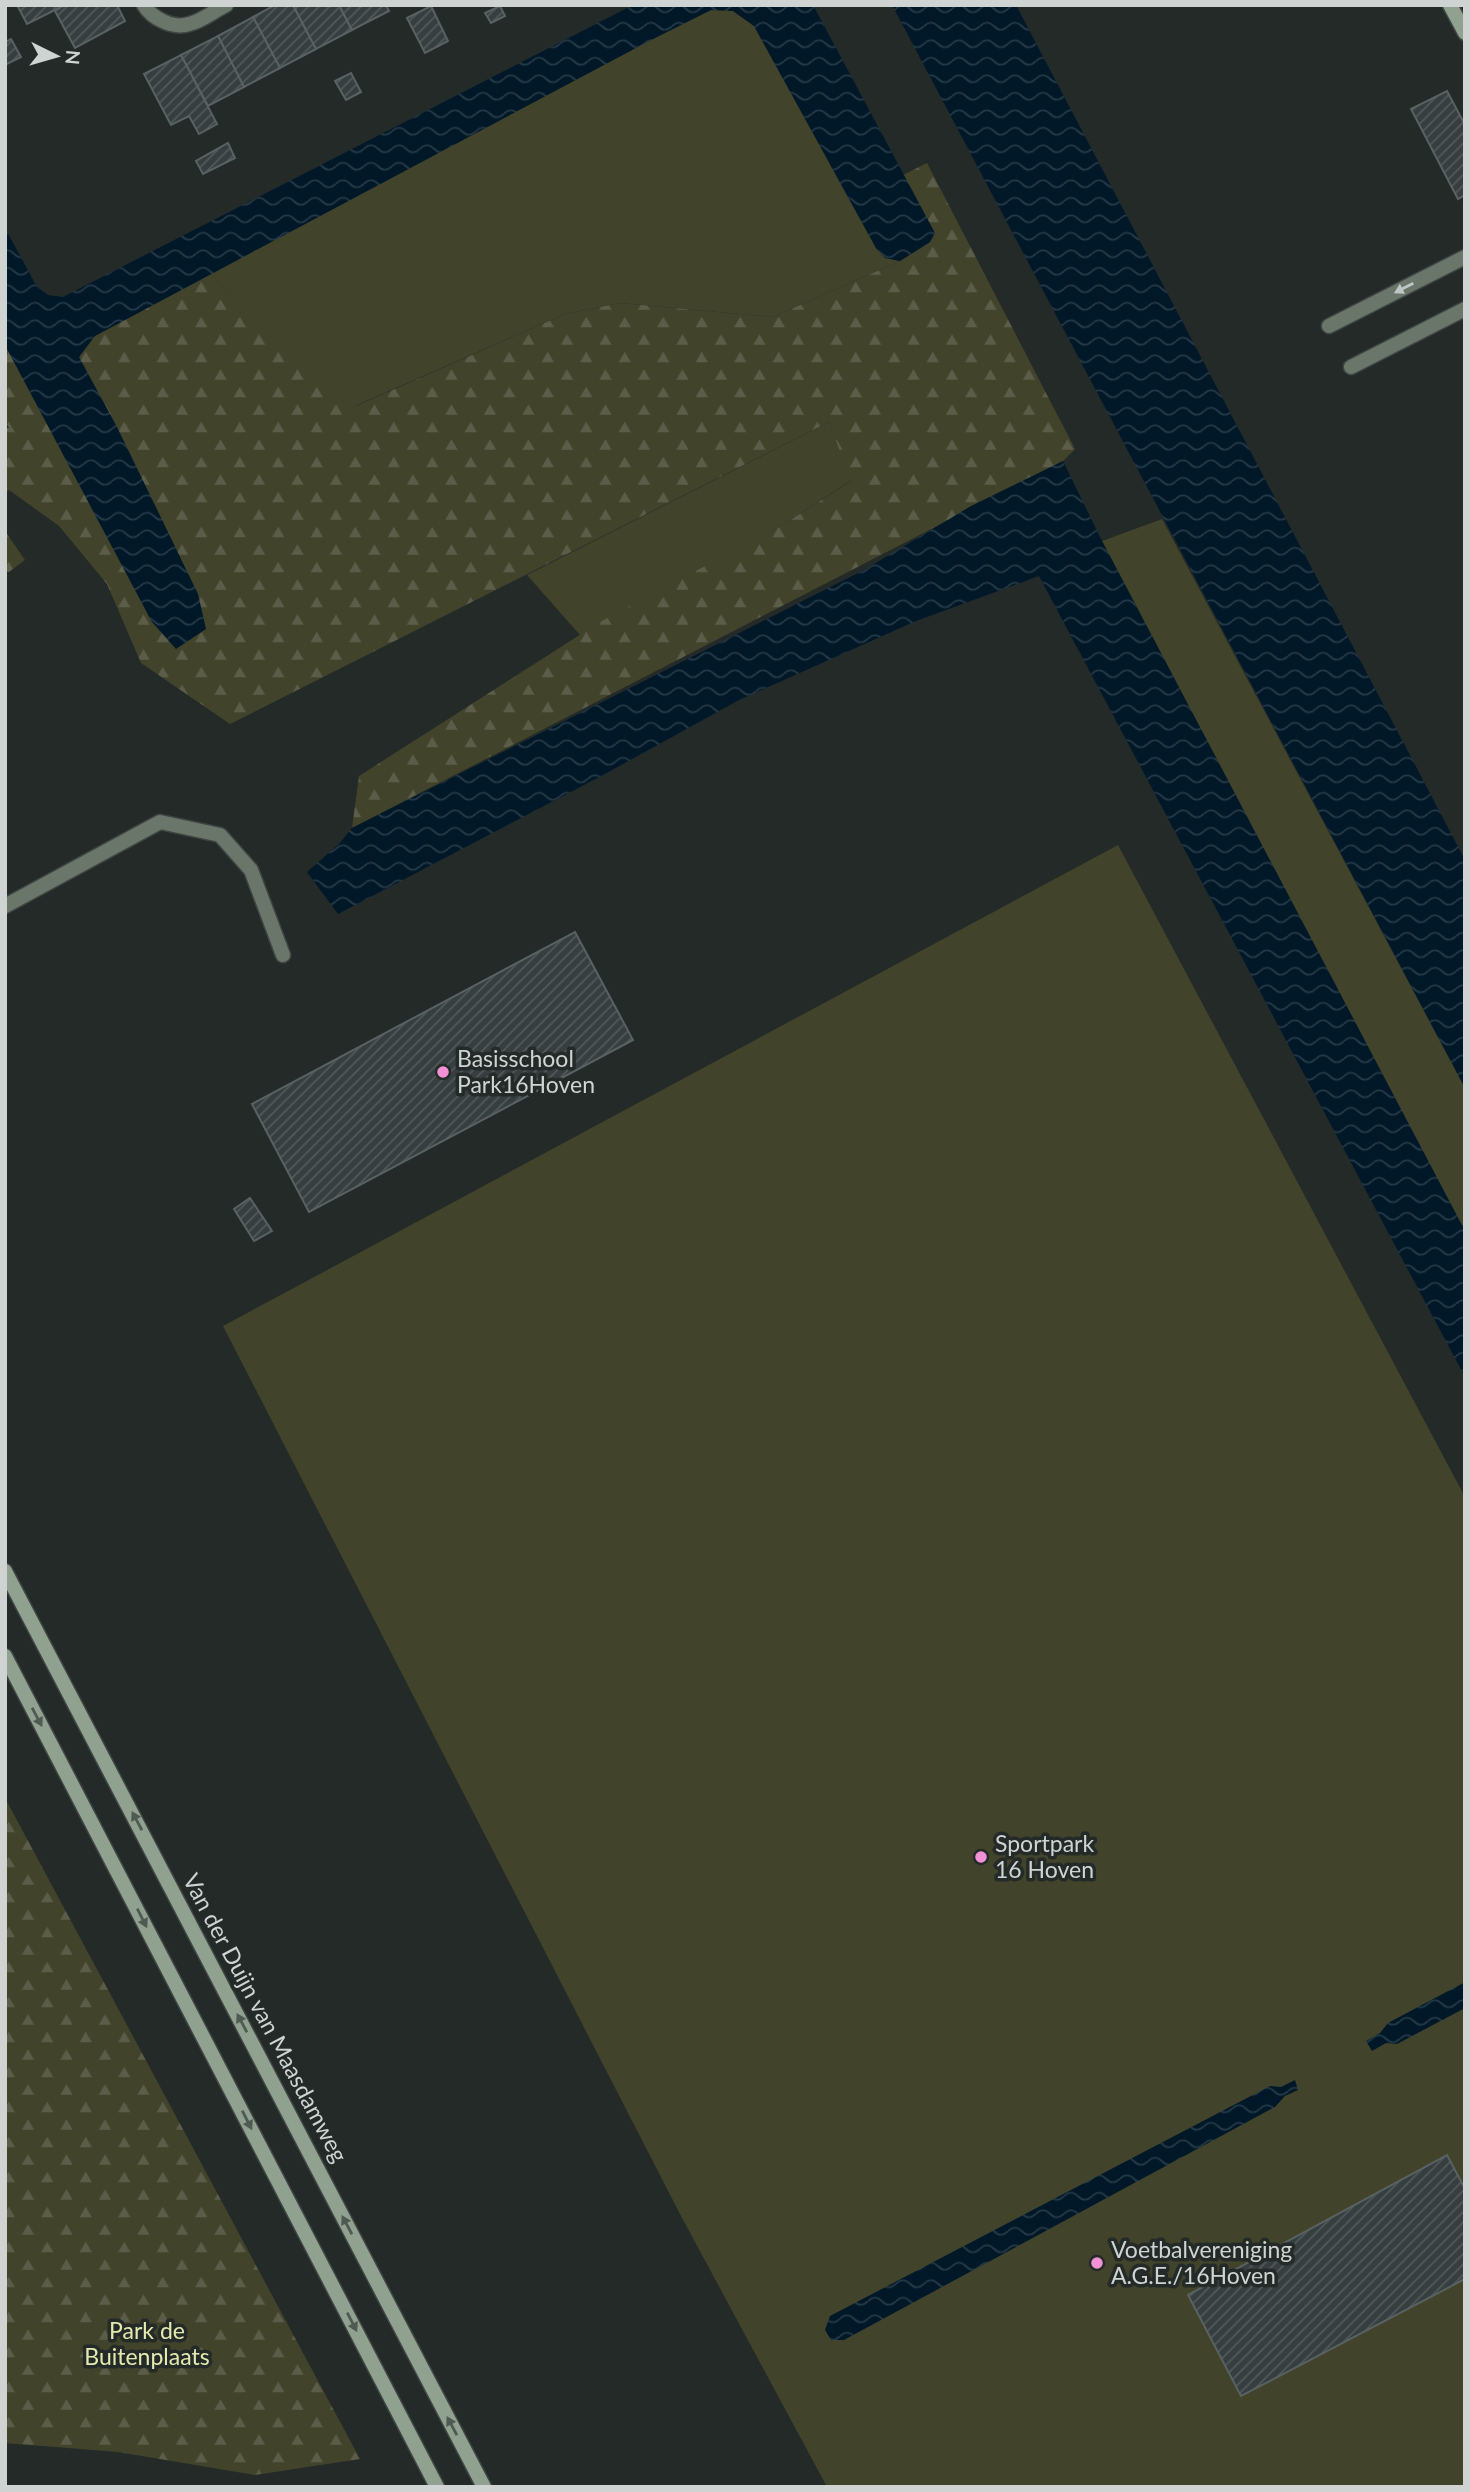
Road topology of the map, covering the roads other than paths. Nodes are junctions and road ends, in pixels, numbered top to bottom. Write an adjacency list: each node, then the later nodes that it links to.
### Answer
1 (144, 5): 2 (street)
2 (226, 5)
3 (1450, 5): 4 (street)
4 (1465, 33)
5 (1465, 257): 7 (street, one-way to 7)
6 (1465, 309): 8 (street)
7 (1329, 326)
8 (1351, 367)
9 (5, 906): 10 (street)
10 (283, 955)
11 (5, 1571): 14 (street, Van der Duijn van Maasdamweg, one-way to 11)
12 (5, 1656): 13 (street, one-way to 13)
13 (437, 2487)
14 (484, 2487)

